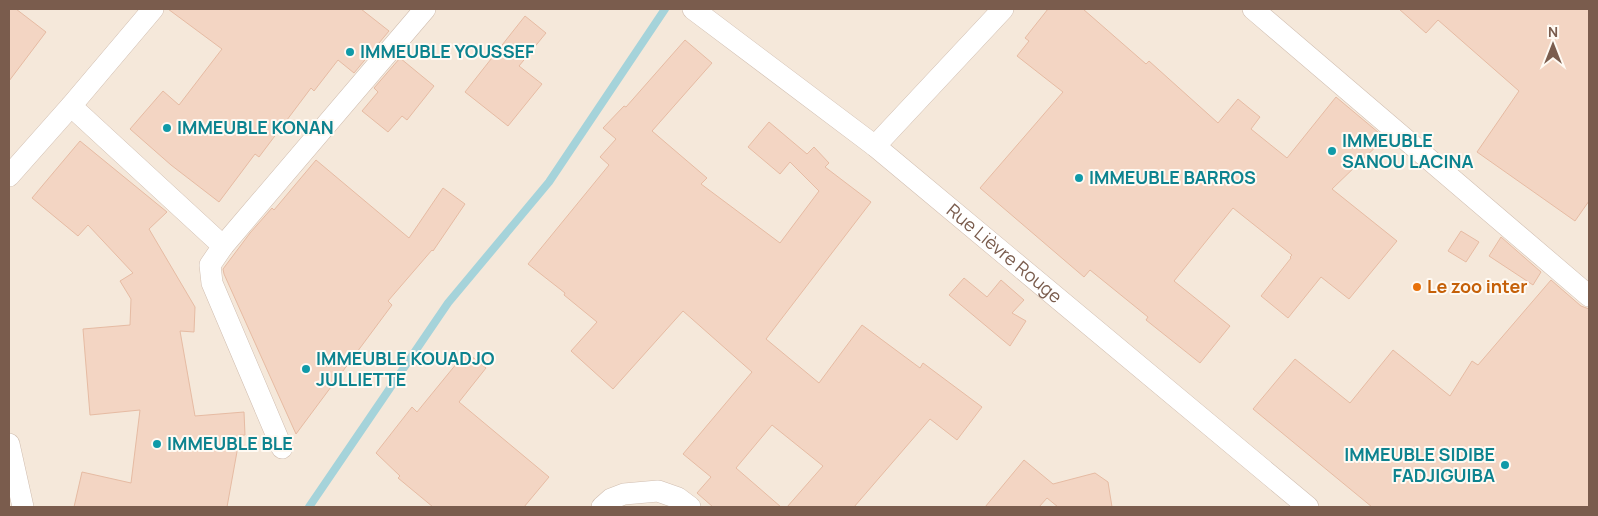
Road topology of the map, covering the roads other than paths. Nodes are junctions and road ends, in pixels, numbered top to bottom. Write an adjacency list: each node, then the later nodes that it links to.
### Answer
1 (152, 9): 6 (street)
2 (425, 9): 9 (street)
3 (693, 9): 7 (street, Rue Lièvre Rouge)
4 (1003, 9): 7 (street)
5 (1253, 9): 10 (street)
6 (71, 106): 8 (street); 9 (street)
7 (875, 146): 16 (street, Rue Lièvre Rouge)
8 (9, 176)
9 (223, 246): 12 (street)
10 (1589, 296)
11 (9, 444): 13 (street)
12 (282, 448)
13 (23, 507)
14 (602, 507): 15 (street)
15 (690, 507)
16 (1308, 507)

